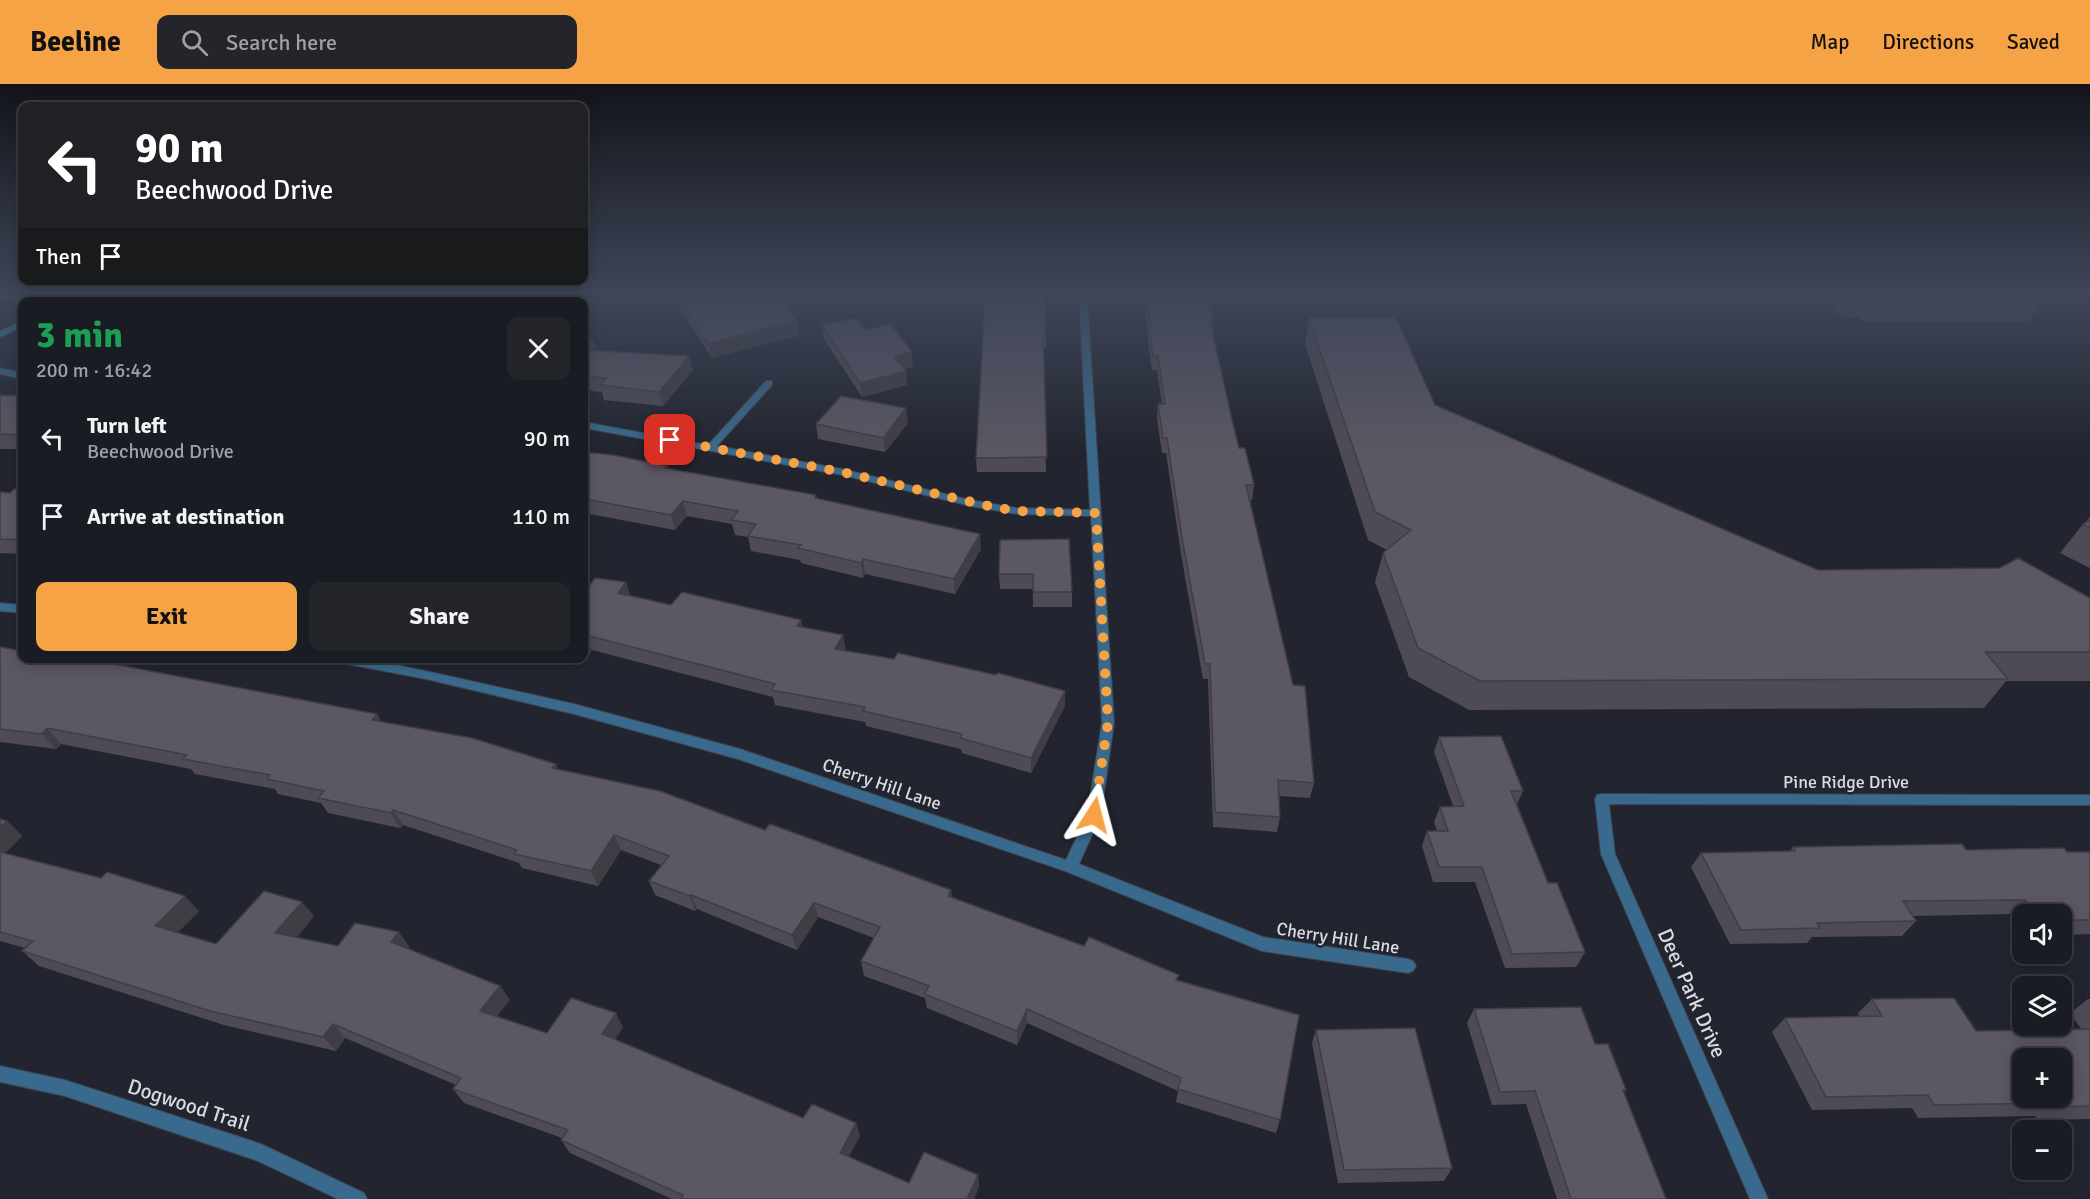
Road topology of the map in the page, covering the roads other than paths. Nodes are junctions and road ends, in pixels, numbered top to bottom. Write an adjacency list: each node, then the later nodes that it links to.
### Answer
1 (1086, 347): 7 (street)
2 (0, 371): 3 (street)
3 (18, 375)
4 (768, 383): 6 (street)
5 (588, 426): 6 (street)
6 (711, 447): 7 (street)
7 (1096, 513): 13 (street)
8 (0, 607): 9 (street)
9 (18, 609)
10 (362, 663): 13 (street, Cherry Hill Lane)
11 (1602, 799): 12 (street, Pine Ridge Drive); 17 (street, Deer Park Drive)
12 (2090, 800)
13 (1070, 867): 14 (street, Cherry Hill Lane)
14 (1408, 966)
15 (0, 1074): 16 (street, Dogwood Trail)
16 (358, 1199)
17 (1759, 1199)

